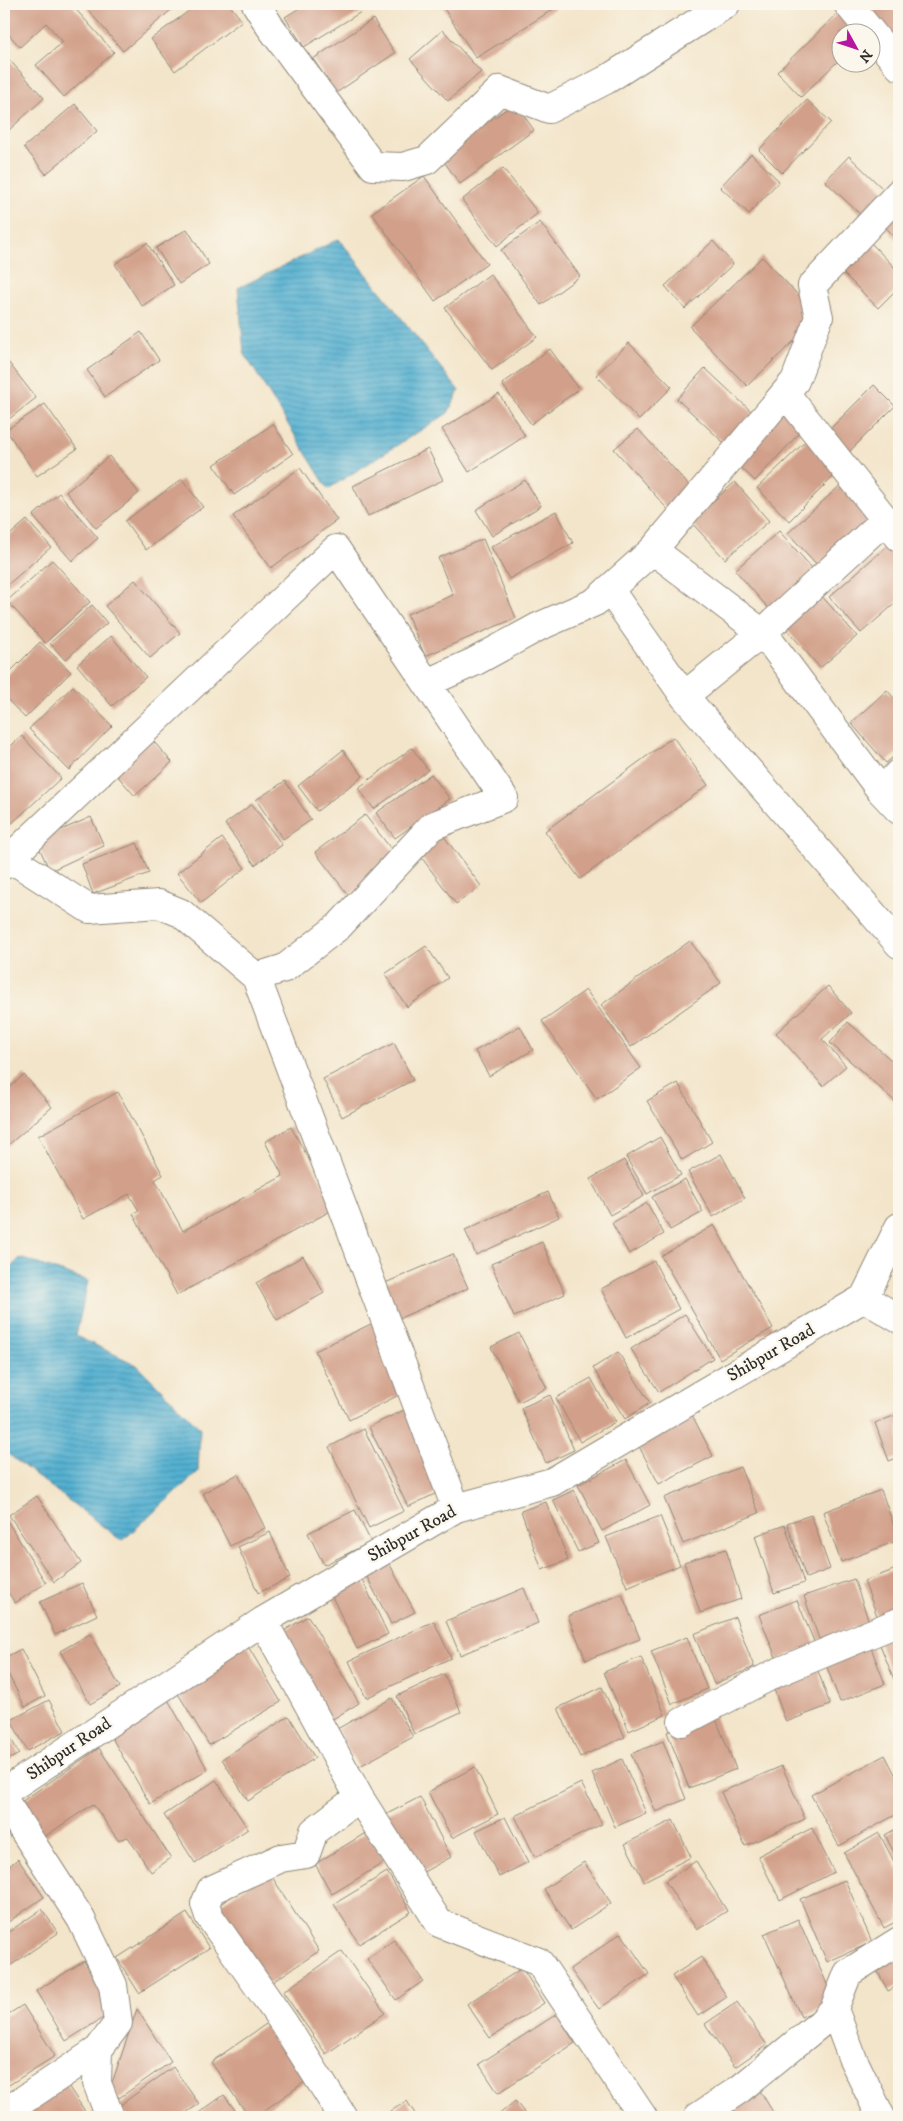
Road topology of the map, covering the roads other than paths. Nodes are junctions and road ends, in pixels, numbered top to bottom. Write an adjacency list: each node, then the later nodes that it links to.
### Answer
1 (256, 4): 2 (street)
2 (726, 4)
3 (848, 4): 4 (street)
4 (899, 66)
5 (899, 193): 6 (street)
6 (785, 393): 7 (street); 8 (street)
7 (892, 528): 10 (street)
8 (653, 550): 9 (street); 10 (street)
9 (609, 589): 11 (street); 12 (street)
10 (762, 633): 12 (street); 13 (street)
11 (427, 683): 15 (street); 17 (street)
12 (684, 696): 16 (street)
13 (890, 782): 14 (street)
14 (899, 810)
15 (6, 859): 17 (street)
16 (899, 944)
17 (256, 977): 20 (street)
18 (899, 1227): 19 (street)
19 (887, 1308): 20 (street, Shibpur Road)
20 (456, 1508): 21 (street, Shibpur Road)
21 (262, 1621): 24 (street, Shibpur Road); 25 (street)
22 (899, 1622): 23 (street)
23 (682, 1722)
24 (4, 1792)
25 (359, 1797): 32 (street); 33 (street)
26 (4, 1800): 29 (street)
27 (899, 1941): 28 (street)
28 (834, 2009): 34 (street); 35 (street)
29 (98, 2050): 30 (street); 31 (street)
30 (4, 2112)
31 (110, 2117)
32 (343, 2117)
33 (643, 2117)
34 (698, 2117)
35 (881, 2117)

